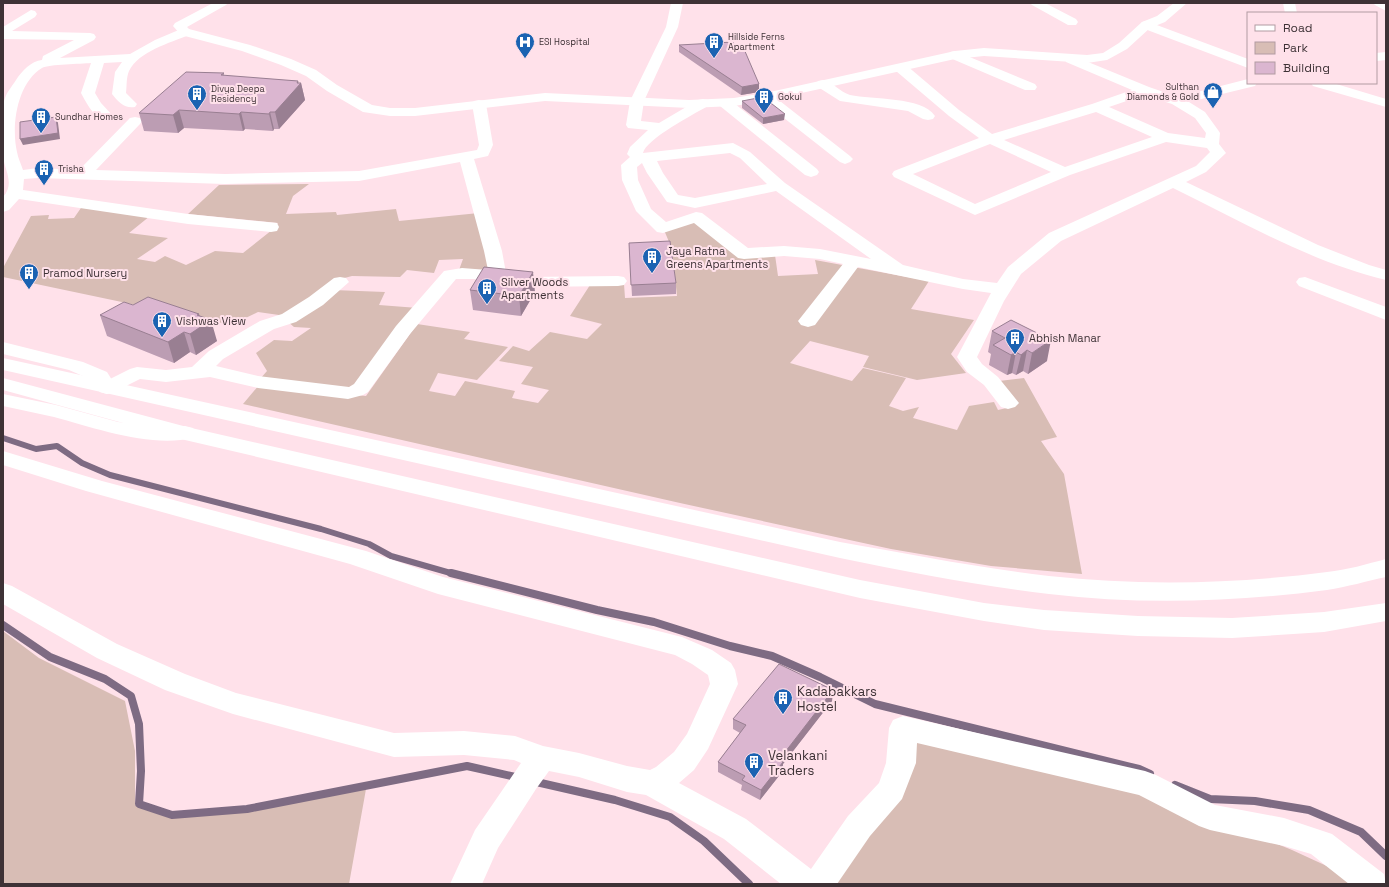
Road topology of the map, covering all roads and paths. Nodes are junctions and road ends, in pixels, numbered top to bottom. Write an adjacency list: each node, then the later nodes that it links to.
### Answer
1 (222, 3): 11 (main road)
2 (677, 3): 26 (main road)
3 (1036, 3): 8 (main road)
4 (1181, 3): 9 (main road)
5 (1380, 3): 6 (main road)
6 (1386, 7)
7 (31, 14): 10 (main road)
8 (1072, 22)
9 (1146, 25): 16 (main road); 18 (main road)
10 (3, 32)
11 (186, 32): 14 (main road); 32 (main road)
12 (3, 35): 17 (main road)
13 (955, 55): 16 (main road); 19 (main road); 23 (main road)
14 (133, 58): 15 (main road); 31 (main road)
15 (99, 59): 17 (main road); 34 (main road)
16 (1071, 59): 24 (main road)
17 (39, 64): 47 (main road)
18 (1247, 64)
19 (901, 68): 20 (main road); 39 (main road)
20 (823, 84): 25 (main road); 35 (main road)
21 (1247, 84): 27 (main road)
22 (1321, 84): 30 (main road)
23 (1030, 87)
24 (1144, 90): 27 (main road); 33 (main road)
25 (766, 97): 29 (main road); 43 (main road)
26 (636, 101): 28 (main road); 32 (main road); 37 (main road)
27 (1177, 101): 40 (main road)
28 (703, 103): 29 (main road); 37 (main road)
29 (725, 103): 44 (main road)
30 (1386, 103)
31 (130, 104)
32 (479, 104): 41 (main road)
33 (1097, 107): 38 (main road); 39 (main road)
34 (106, 116)
35 (928, 116)
36 (135, 122): 46 (main road)
37 (661, 127): 42 (main road)
38 (1165, 137): 40 (main road); 45 (main road)
39 (990, 139): 45 (main road); 45 (main road)
40 (1212, 144): 48 (main road)
41 (466, 157): 46 (main road); 56 (main road)
42 (643, 158): 49 (main road); 49 (main road); 53 (main road)
43 (845, 159)
44 (811, 172)
45 (1064, 172)
46 (84, 174): 47 (main road)
47 (18, 175): 50 (main road)
48 (1174, 182): 55 (main road); 60 (main road)
49 (779, 186): 54 (main road)
50 (15, 194): 51 (main road); 52 (main road)
51 (3, 207)
52 (271, 226)
53 (854, 261): 54 (main road); 62 (main road)
54 (897, 269): 60 (main road)
55 (1386, 275)
56 (498, 276): 57 (main road); 65 (main road)
57 (618, 281)
58 (340, 282): 65 (main road)
59 (1305, 282): 61 (main road)
60 (1002, 289): 68 (main road)
61 (1386, 314)
62 (808, 321)
63 (3, 348): 66 (main road)
64 (3, 364): 66 (main road)
65 (198, 372): 66 (main road)
66 (107, 388): 70 (main road)
67 (5, 398): 72 (main road)
68 (1008, 403)
69 (3, 458): 74 (main road)
70 (1386, 568)
71 (3, 592): 73 (main road)
72 (1386, 612)
73 (542, 758): 74 (main road); 75 (main road)
74 (652, 783): 76 (main road)
75 (466, 884)
76 (806, 884)
77 (820, 884): 78 (main road)
78 (1373, 884)

